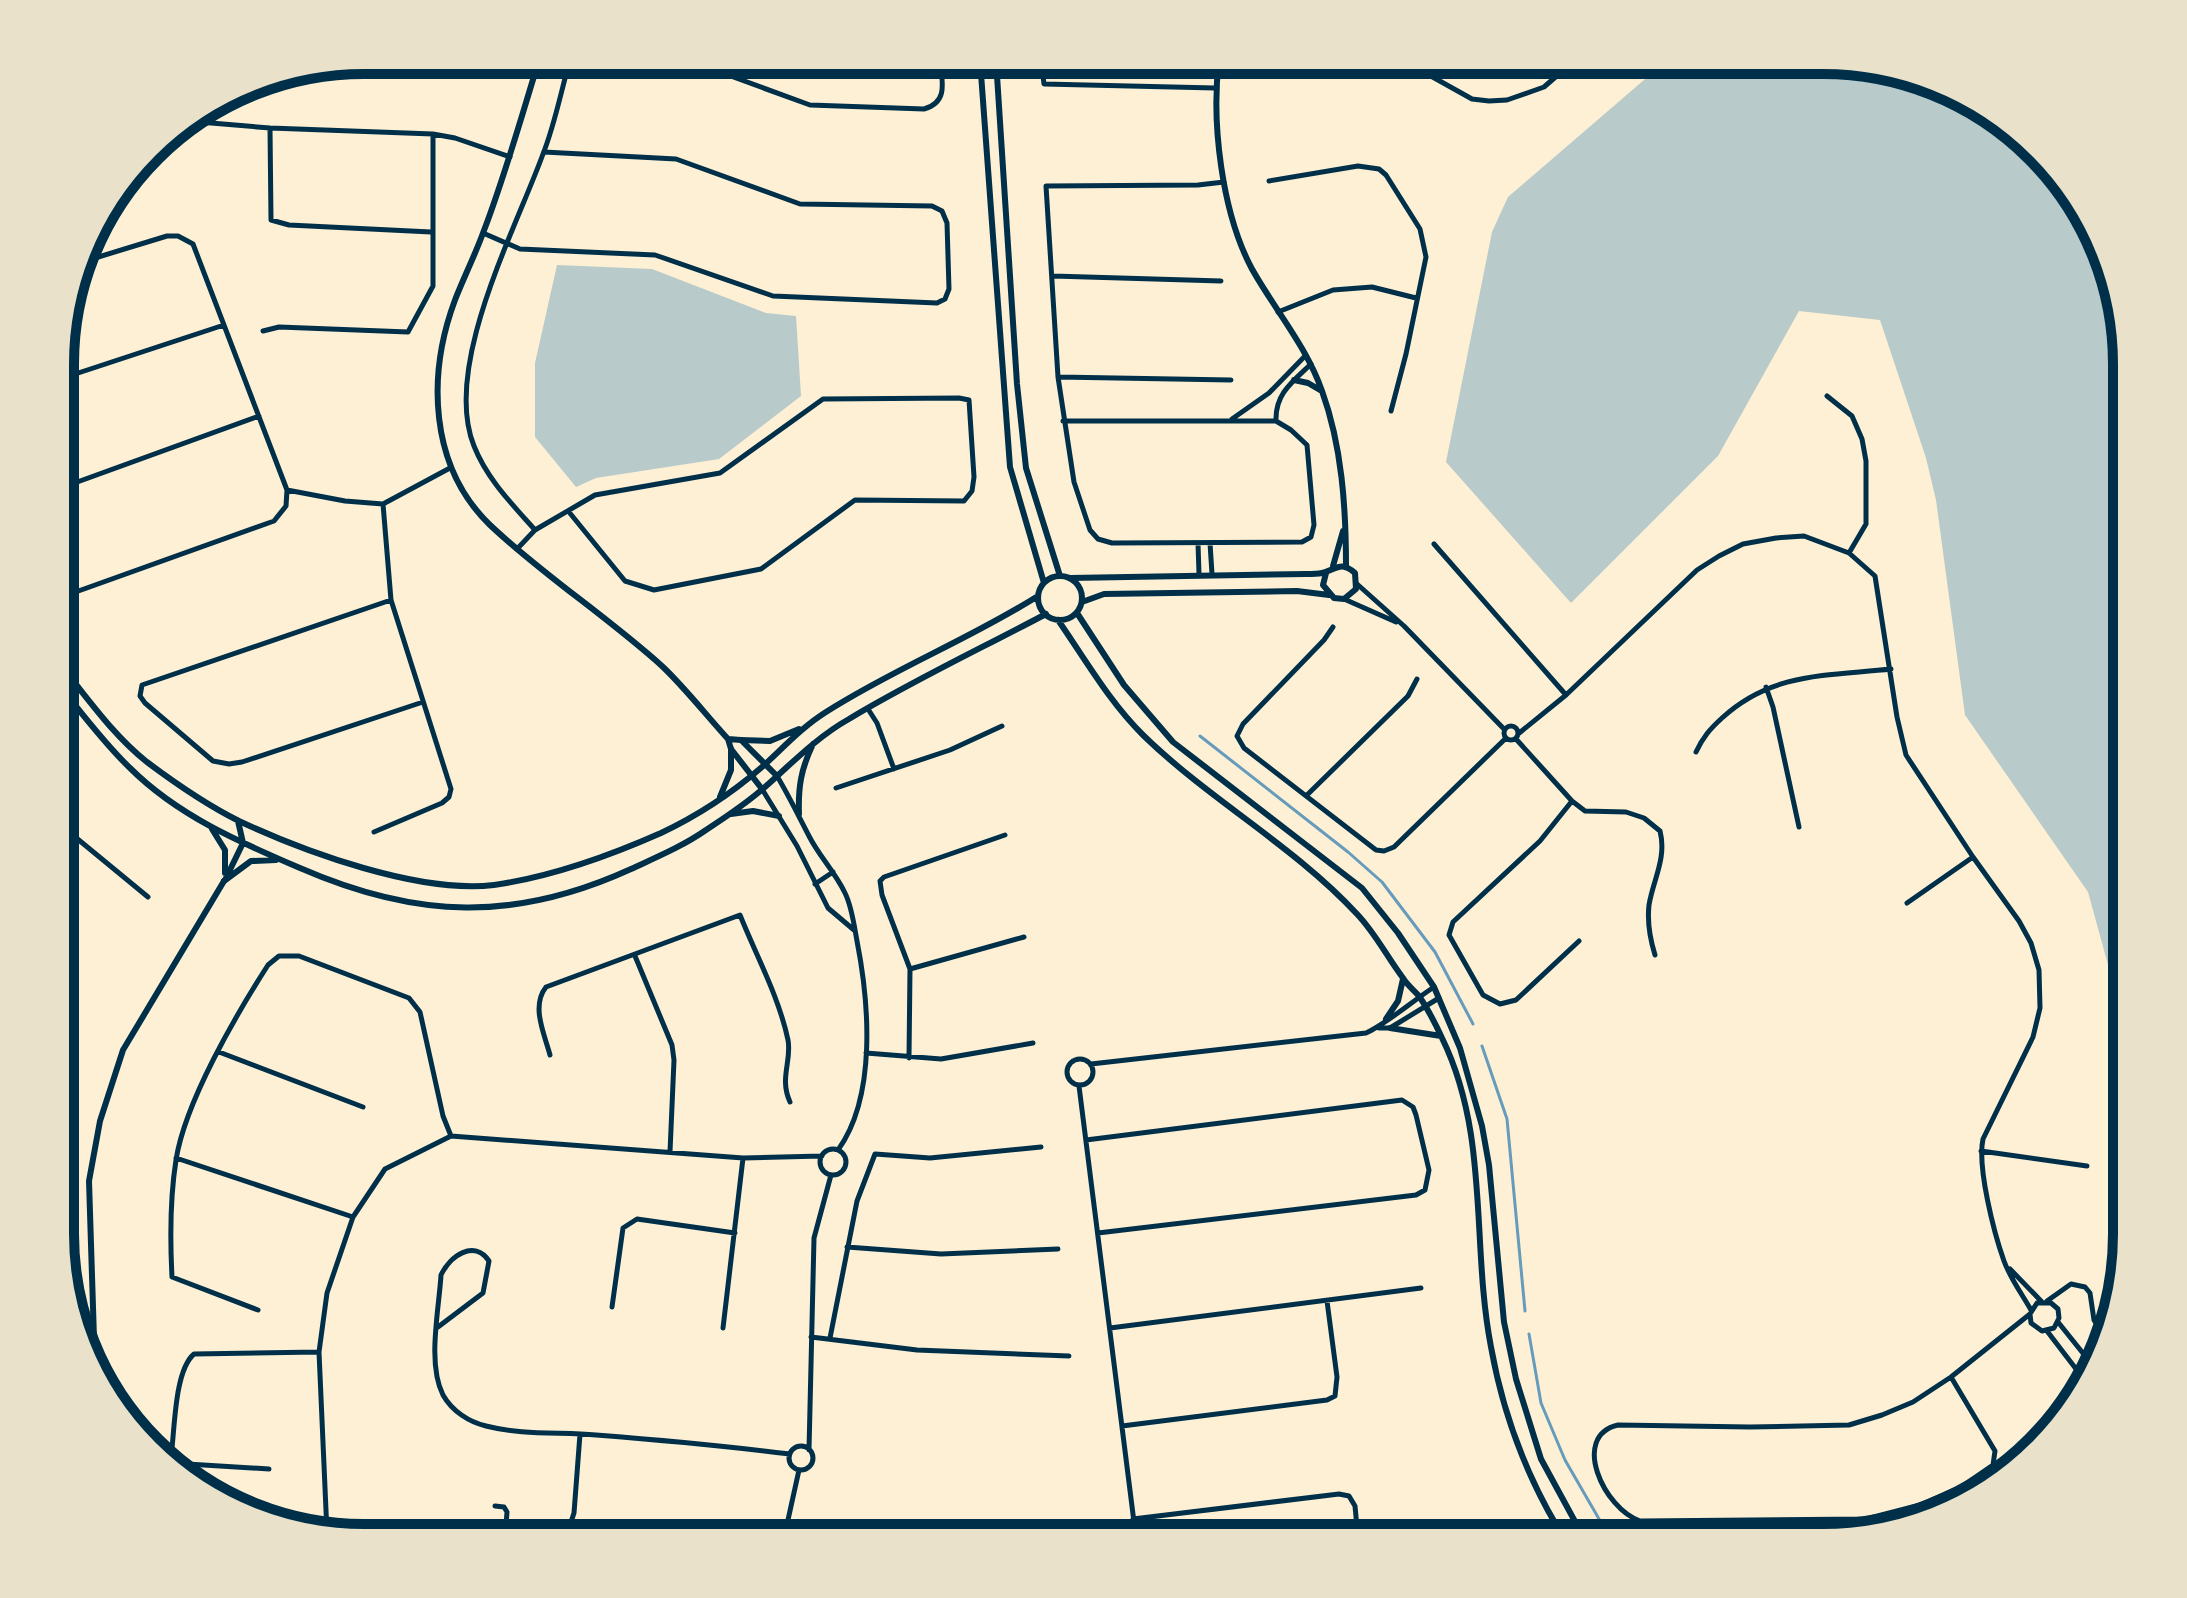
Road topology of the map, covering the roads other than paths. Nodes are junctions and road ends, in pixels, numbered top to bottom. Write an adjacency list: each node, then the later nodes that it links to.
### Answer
1 (535, 74): 16 (main road)
2 (566, 74): 15 (street)
3 (725, 74): 4 (street)
4 (940, 74)
5 (981, 74): 61 (main road)
6 (997, 74): 59 (main road)
7 (1043, 74): 11 (street)
8 (1217, 74): 11 (main road)
9 (1559, 74): 10 (street)
10 (1429, 75)
11 (1215, 88): 18 (main road)
12 (204, 122): 13 (street)
13 (270, 128): 14 (street); 19 (street)
14 (433, 134): 16 (street); 19 (street)
15 (544, 152): 21 (street); 21 (street)
16 (510, 157): 20 (main road)
17 (1269, 181): 25 (street)
18 (1224, 182): 23 (street); 26 (main road)
19 (431, 232): 28 (street)
20 (483, 233): 21 (street); 42 (main road)
21 (506, 244): 48 (street)
22 (94, 258): 27 (street)
23 (1053, 276): 24 (street); 32 (street)
24 (1221, 281)
25 (1416, 298): 26 (street); 37 (street)
26 (1278, 312): 29 (main road)
27 (224, 325): 31 (street); 38 (street)
28 (263, 331)
29 (1306, 355): 30 (main road); 39 (street)
30 (1311, 364): 34 (street); 35 (main road)
31 (74, 374)
32 (1058, 377): 33 (street); 40 (street)
33 (1231, 380)
34 (1294, 380): 35 (main road); 41 (street)
35 (1323, 392): 47 (main road)
36 (1827, 396): 53 (street)
37 (1391, 411)
38 (259, 416): 43 (street); 44 (street)
39 (1231, 420): 40 (street); 41 (street)
40 (1063, 421): 49 (street)
41 (1276, 421): 50 (street)
42 (450, 468): 45 (street); 52 (main road)
43 (74, 483)
44 (287, 490): 45 (street); 63 (street)
45 (383, 504): 67 (street)
46 (569, 512): 46 (street); 48 (street)
47 (1344, 528): 54 (main road); 55 (main road)
48 (535, 530): 52 (street)
49 (1198, 543): 50 (street); 57 (street)
50 (1210, 543): 58 (street)
51 (1434, 544): 78 (street)
52 (517, 549): 87 (main road)
53 (1849, 553): 74 (street); 78 (street)
54 (1333, 566): 55 (main road); 56 (main road)
55 (1346, 566): 62 (main road)
56 (1326, 573): 58 (main road); 64 (main road)
57 (1199, 574): 58 (main road); 60 (main road)
58 (1212, 574)
59 (1060, 576): 60 (main road); 61 (main road)
60 (1070, 578): 68 (main road)
61 (1044, 583): 65 (main road)
62 (1357, 584): 66 (main road); 72 (street)
63 (74, 593)
64 (1329, 595): 66 (main road); 68 (main road)
65 (1038, 596): 70 (main road); 82 (main road)
66 (1344, 599): 72 (street)
67 (391, 600): 79 (street); 79 (street)
68 (1082, 602): 69 (main road)
69 (1077, 613): 71 (main road); 127 (main road)
70 (1046, 614): 71 (main road); 81 (main road)
71 (1058, 620): 126 (main road)
72 (1404, 626): 84 (street)
73 (1333, 627): 100 (street)
74 (1891, 669): 77 (street); 113 (street)
75 (1417, 679): 100 (street)
76 (74, 681): 85 (main road)
77 (1766, 687): 93 (street); 107 (street)
78 (1566, 695): 86 (street)
79 (423, 702): 109 (street)
80 (74, 703): 90 (main road)
81 (868, 709): 91 (main road); 95 (street)
82 (806, 726): 89 (main road); 94 (main road)
83 (1002, 726): 95 (street)
84 (1504, 729): 86 (street); 88 (street)
85 (116, 732): 90 (main road); 106 (main road)
86 (1517, 736): 88 (street); 102 (street)
87 (728, 739): 89 (main road); 92 (main road)
88 (1505, 739): 100 (street)
89 (741, 740): 94 (main road)
90 (105, 741): 108 (main road)
91 (815, 741): 97 (main road); 103 (main road)
92 (731, 749): 96 (main road); 101 (main road)
93 (1696, 752)
94 (765, 764): 96 (main road); 97 (main road)
95 (894, 769): 98 (street)
96 (752, 775): 99 (main road); 101 (main road)
97 (777, 776): 99 (main road); 103 (street)
98 (836, 788)
99 (762, 789): 104 (main road); 105 (street)
100 (1307, 795)
101 (718, 800): 106 (main road)
102 (1572, 801): 122 (street); 123 (street)
103 (799, 814): 115 (street)
104 (726, 816): 105 (main road); 114 (main road)
105 (779, 816): 117 (street)
106 (238, 820): 112 (main road)
107 (1799, 827)
108 (212, 828): 112 (main road); 116 (main road)
109 (374, 832)
110 (1005, 835): 125 (street)
111 (74, 836): 118 (street)
112 (243, 843): 114 (main road); 116 (main road)
113 (1973, 857): 119 (street); 148 (street)
114 (284, 861): 116 (main road)
115 (833, 872): 117 (street); 120 (street)
116 (224, 881): 177 (main road)
117 (815, 884): 120 (street)
118 (148, 897)
119 (1907, 903)
120 (855, 930): 137 (street)
121 (1024, 937): 125 (street)
122 (1579, 941)
123 (1655, 955)
124 (635, 956): 138 (street); 142 (street); 149 (street)
125 (910, 969): 139 (street)
126 (1403, 979): 128 (main road); 131 (main road)
127 (1434, 987): 128 (street); 129 (main road)
128 (1419, 997): 130 (main road); 131 (street)
129 (1439, 998): 130 (street); 202 (main road)
130 (1425, 1006): 133 (street); 134 (main road)
131 (1386, 1019): 132 (street)
132 (1378, 1028): 133 (street); 140 (street)
133 (1390, 1028): 134 (main road)
134 (1441, 1036): 201 (main road)
135 (1033, 1043): 139 (street)
136 (219, 1052): 143 (street); 144 (street); 151 (street)
137 (866, 1053): 139 (street); 147 (street)
138 (550, 1055)
139 (909, 1058)
140 (1091, 1064): 141 (street); 141 (street)
141 (1079, 1086): 145 (street)
142 (790, 1102)
143 (363, 1107)
144 (451, 1136): 149 (street); 155 (street)
145 (1086, 1140): 157 (street); 157 (street)
146 (1041, 1147): 158 (street)
147 (838, 1150): 150 (street); 154 (street)
148 (1981, 1151): 153 (street); 160 (street)
149 (670, 1152): 152 (street)
150 (822, 1156): 152 (street); 154 (street)
151 (176, 1158): 155 (street); 165 (street)
152 (743, 1158): 156 (street)
153 (2087, 1166)
154 (831, 1175): 175 (street)
155 (353, 1217): 178 (street)
156 (735, 1233): 164 (street); 172 (street)
157 (1098, 1233): 173 (street)
158 (847, 1247): 159 (street); 176 (street)
159 (1058, 1249)
160 (2004, 1262): 163 (street); 166 (street)
161 (1421, 1288): 162 (street)
162 (1327, 1301): 173 (street); 183 (street)
163 (2044, 1302): 166 (street); 168 (street); 169 (street)
164 (612, 1307)
165 (258, 1310)
166 (2031, 1312): 174 (street); 182 (street)
167 (2101, 1316): 168 (street)
168 (2094, 1320): 171 (street)
169 (2058, 1322): 174 (street); 180 (street)
170 (438, 1327): 170 (street); 184 (street)
171 (2098, 1327)
172 (723, 1328)
173 (1110, 1328): 183 (street)
174 (2047, 1331): 181 (street)
175 (810, 1337): 176 (street); 185 (street)
176 (830, 1338): 179 (street)
177 (94, 1340)
178 (319, 1352): 186 (street); 195 (street)
179 (1069, 1356)
180 (2086, 1356)
181 (2078, 1372)
182 (1951, 1377): 193 (street); 194 (street)
183 (1122, 1426): 192 (street)
184 (580, 1434): 187 (street); 197 (street)
185 (809, 1450): 187 (street); 190 (street)
186 (172, 1451)
187 (790, 1454): 190 (street)
188 (188, 1465): 189 (street)
189 (269, 1469)
190 (799, 1470): 198 (street)
191 (495, 1506): 196 (street)
192 (1133, 1519): 199 (street); 200 (street)
193 (1866, 1519): 194 (street)
194 (1755, 1521)
195 (327, 1522)
196 (506, 1524)
197 (571, 1524)
198 (788, 1524)
199 (1134, 1524)
200 (1357, 1524)
201 (1557, 1524)
202 (1576, 1524)

